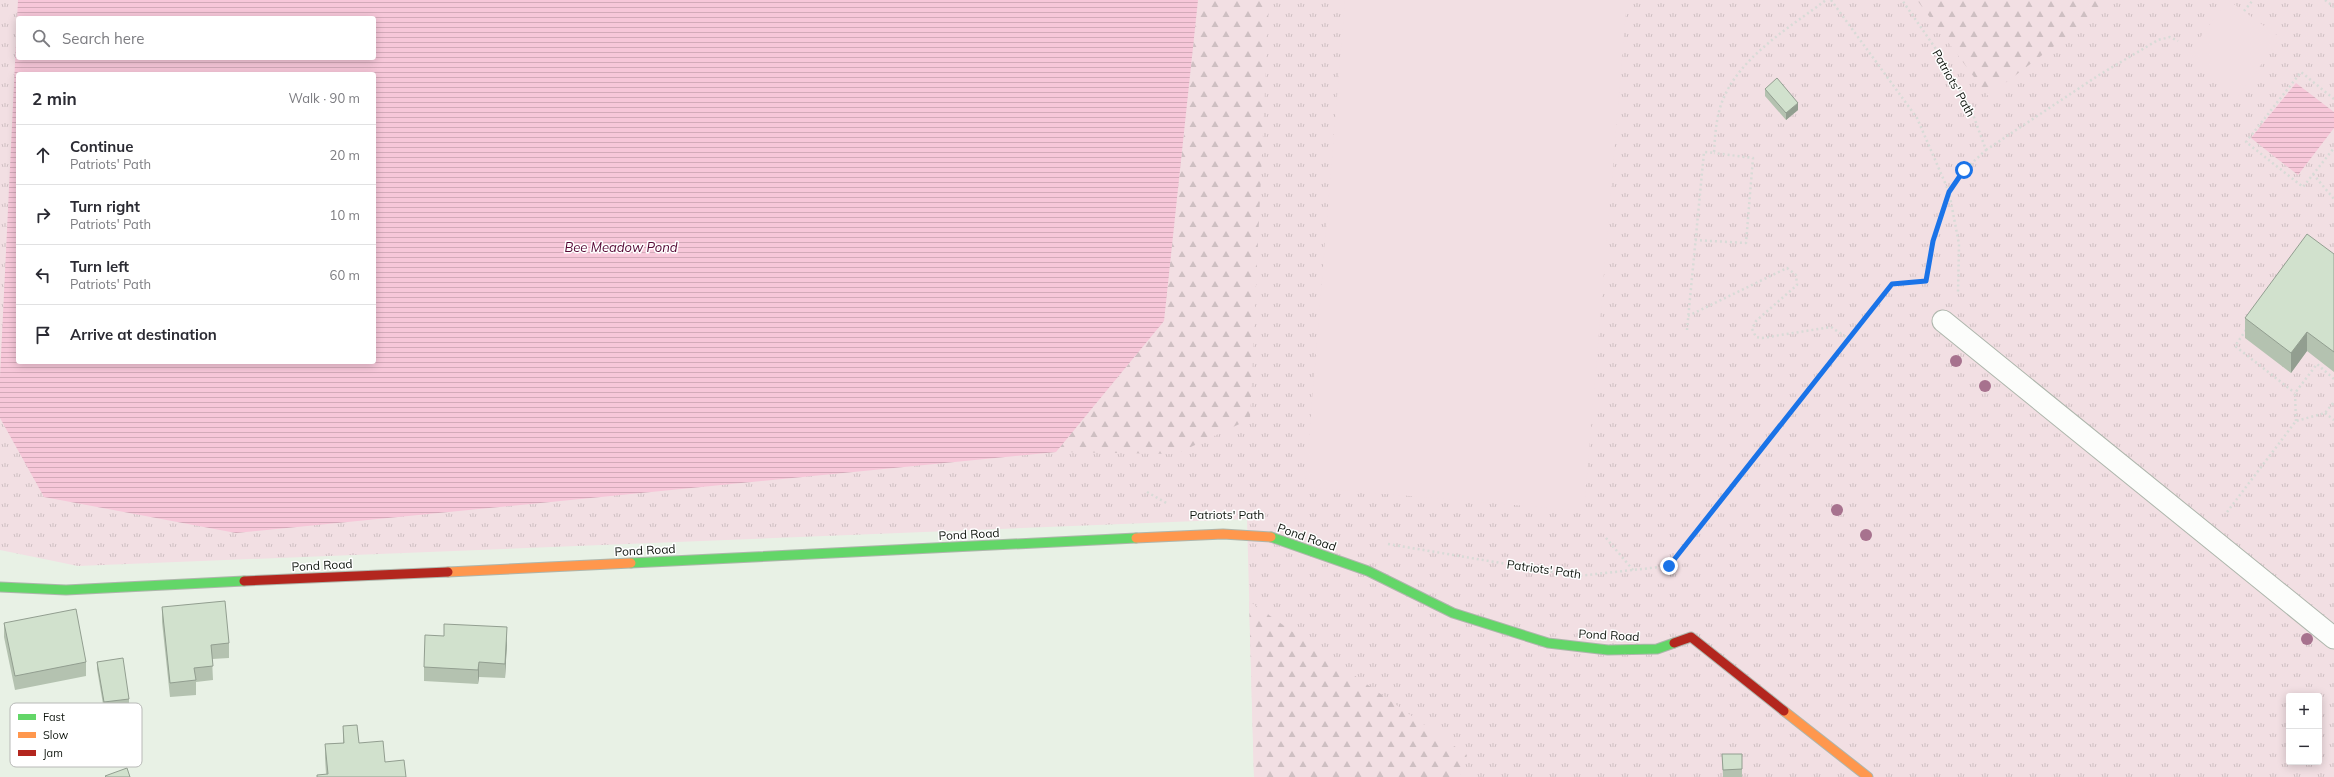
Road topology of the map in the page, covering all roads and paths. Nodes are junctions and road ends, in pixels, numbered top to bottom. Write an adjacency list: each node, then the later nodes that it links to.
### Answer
1 (1826, 0): 12 (path)
2 (1831, 0): 14 (path)
3 (1902, 0): 11 (path, Patriots' Path)
4 (2253, 0): 7 (path)
5 (2325, 0): 6 (path)
6 (2334, 7)
7 (2244, 11)
8 (2178, 41): 11 (path)
9 (2334, 99): 13 (path)
10 (2334, 148): 13 (path)
11 (1986, 150): 14 (path, Patriots' Path)
12 (1714, 153): 16 (path); 16 (path)
13 (2313, 174): 15 (path)
14 (1949, 192): 18 (path); 21 (path, Patriots' Path)
15 (2334, 199)
16 (1695, 240): 17 (path)
17 (1688, 316): 20 (path); 21 (path)
18 (1943, 321): 30 (lane)
19 (2249, 328): 23 (path)
20 (1686, 330)
21 (1849, 339): 33 (path, Patriots' Path)
22 (2334, 379): 23 (path)
23 (2296, 393): 27 (path)
24 (2334, 402): 25 (path)
25 (2325, 413): 26 (path); 27 (path)
26 (2334, 420)
27 (2296, 421): 30 (path)
28 (1147, 492): 29 (path, Patriots' Path)
29 (1174, 508)
30 (2205, 533): 35 (lane)
31 (1606, 538): 33 (path)
32 (1383, 543): 33 (path, Patriots' Path)
33 (1633, 570)
34 (0, 587): 36 (street, Pond Road)
35 (2334, 638)
36 (1868, 777)

